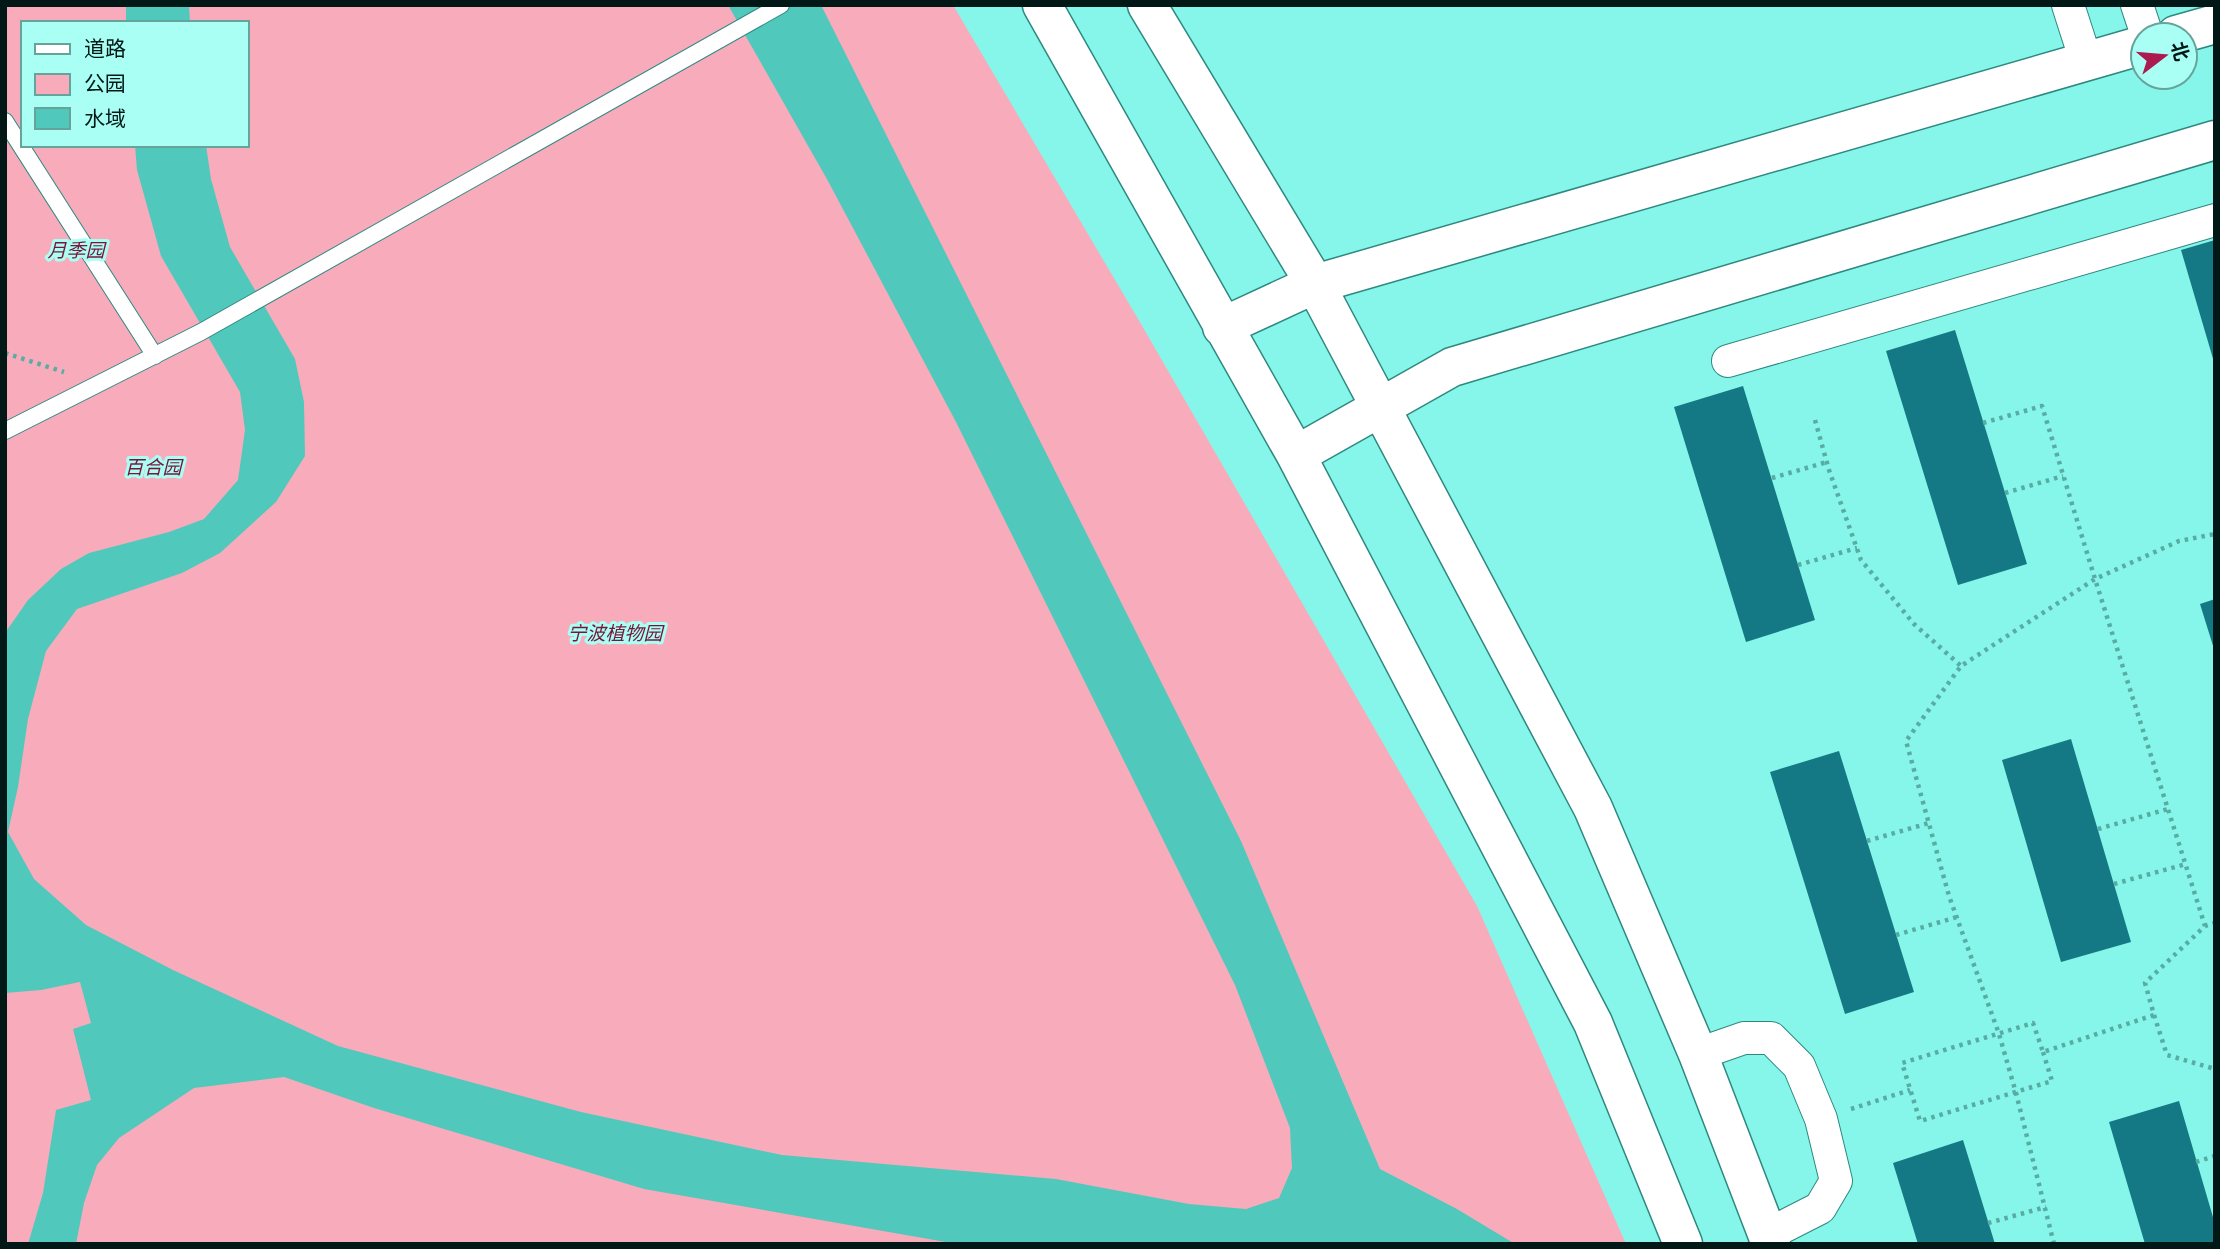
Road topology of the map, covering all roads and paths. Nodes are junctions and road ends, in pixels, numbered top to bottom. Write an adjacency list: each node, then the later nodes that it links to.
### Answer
1 (781, 5): 15 (lane)
2 (1042, 5): 13 (street)
3 (1147, 5): 12 (street)
4 (2068, 5): 6 (street)
5 (2129, 49): 6 (street)
6 (2086, 61): 12 (street)
7 (5, 121): 9 (lane)
8 (2215, 140): 18 (street)
9 (21, 146)
10 (22, 147): 15 (lane)
11 (2215, 220): 16 (street)
12 (1315, 284): 13 (street); 18 (street)
13 (1223, 327): 22 (street)
14 (5, 353): 17 (path)
15 (155, 356): 17 (lane)
16 (1728, 361)
17 (98, 384): 21 (lane)
18 (1381, 407): 22 (street); 45 (street)
19 (1815, 421): 23 (path)
20 (1983, 424): 24 (path)
21 (5, 431)
22 (1296, 455): 55 (street)
23 (1827, 462): 25 (path); 28 (path)
24 (2063, 475): 26 (path); 30 (path)
25 (1772, 478)
26 (2005, 493)
27 (2215, 534): 30 (path)
28 (1857, 548): 29 (path); 31 (path)
29 (1798, 565)
30 (2095, 579): 31 (path); 32 (path)
31 (1961, 666): 33 (path)
32 (2168, 809): 34 (path); 36 (path)
33 (1928, 823): 35 (path); 38 (path)
34 (2098, 829)
35 (1867, 841)
36 (2186, 864): 37 (path); 40 (path)
37 (2114, 884)
38 (1957, 917): 41 (path); 43 (path)
39 (2215, 923): 40 (path)
40 (2206, 926): 42 (path)
41 (1896, 935)
42 (2154, 1016): 44 (path); 46 (path)
43 (1999, 1034): 44 (path); 47 (path); 48 (path)
44 (2043, 1052): 48 (path)
45 (1698, 1054): 49 (street); 54 (street)
46 (2215, 1069)
47 (1910, 1090): 48 (path); 49 (path)
48 (2016, 1093): 52 (path)
49 (1821, 1119): 54 (street)
50 (2215, 1156): 51 (path)
51 (2196, 1162)
52 (2046, 1207): 53 (path); 56 (path)
53 (1988, 1223)
54 (1769, 1240)
55 (1684, 1244)
56 (2054, 1244)

